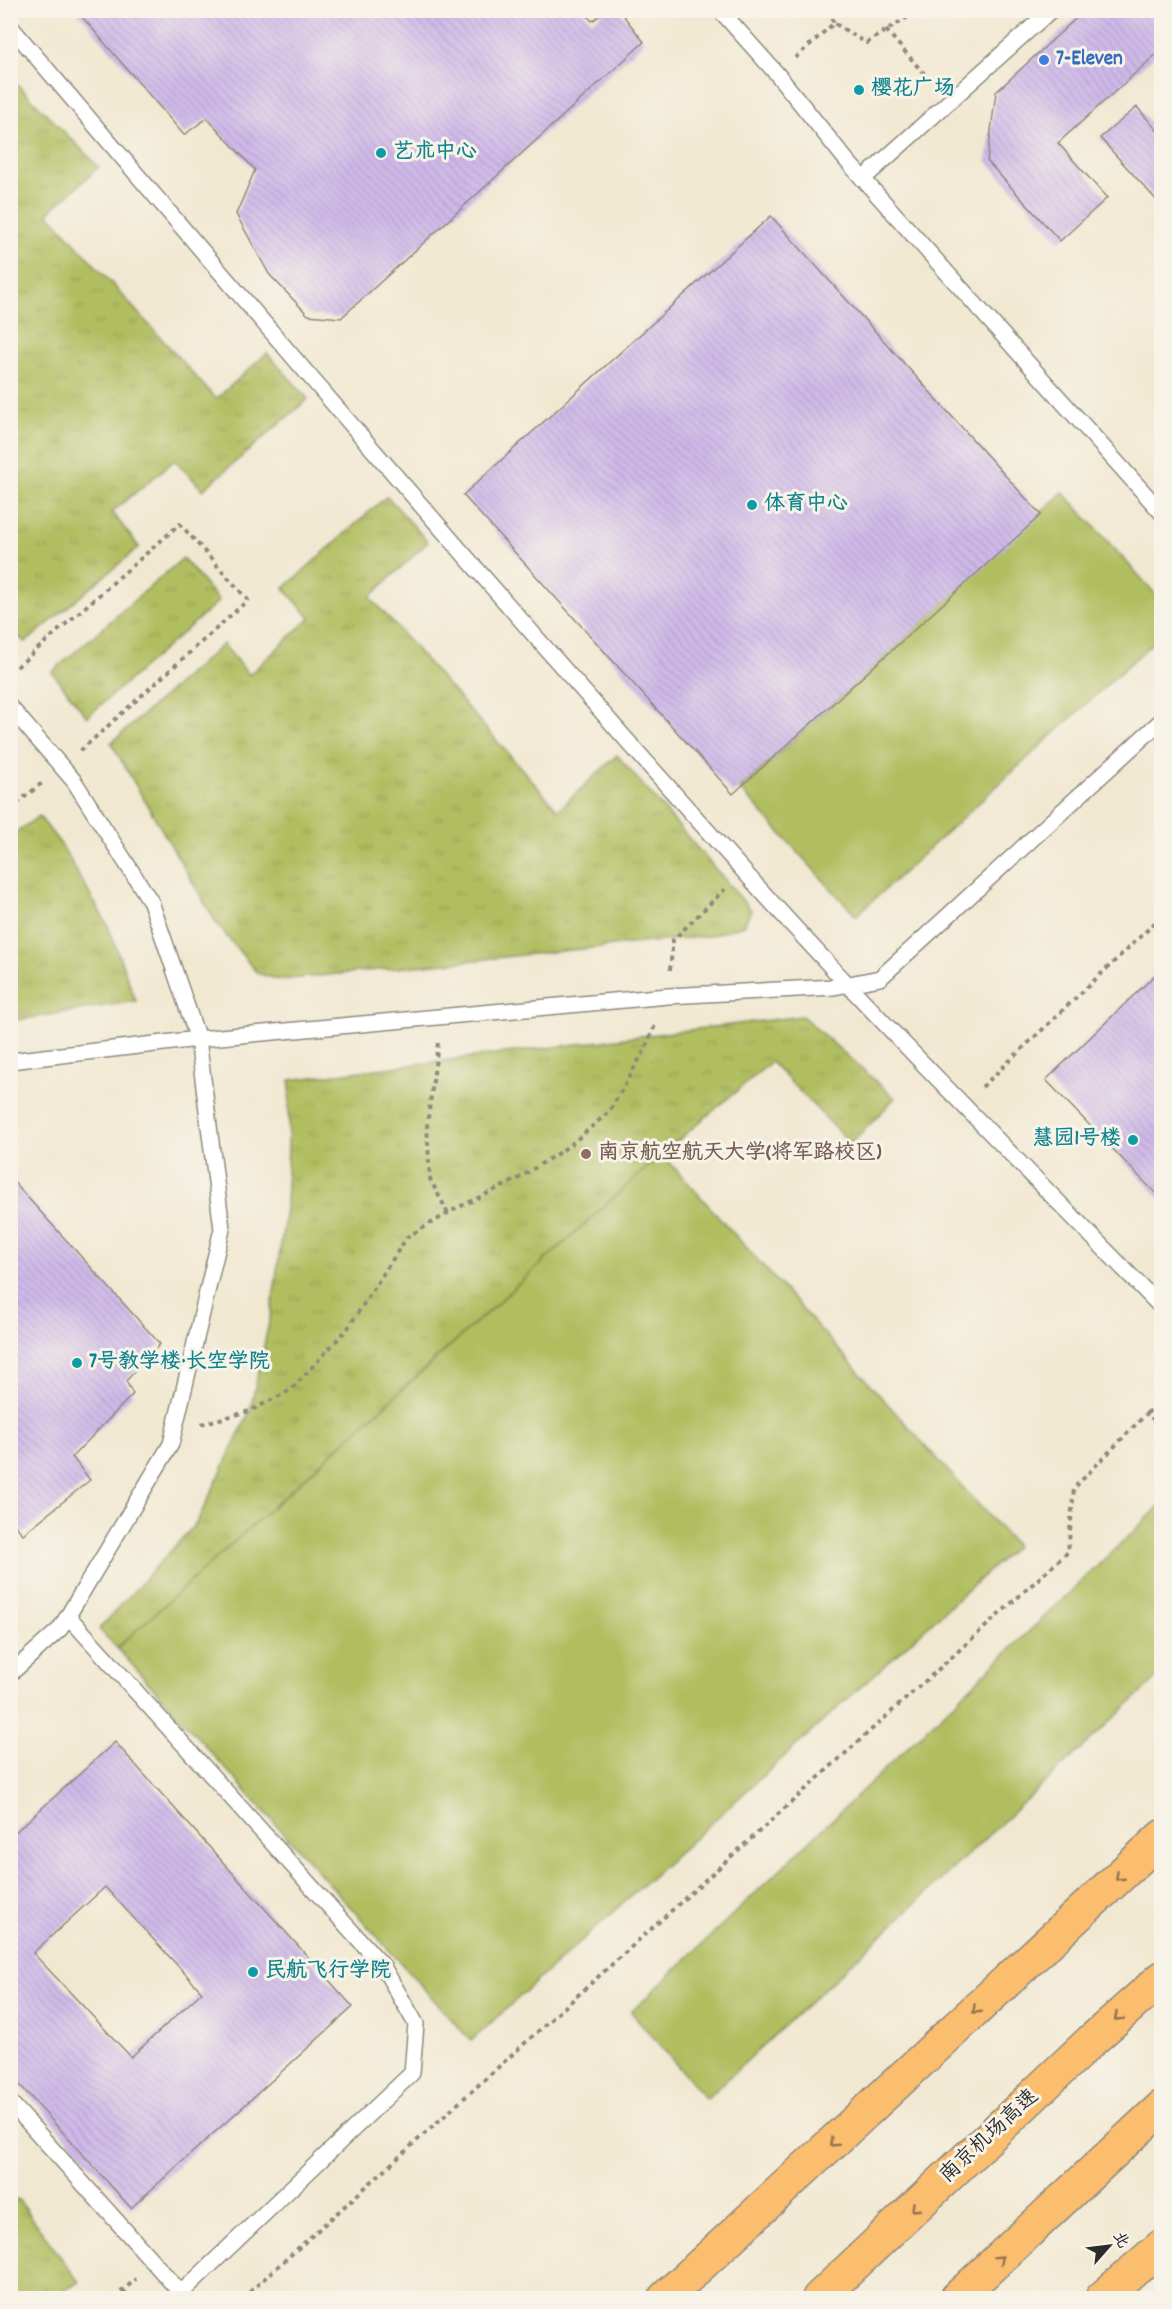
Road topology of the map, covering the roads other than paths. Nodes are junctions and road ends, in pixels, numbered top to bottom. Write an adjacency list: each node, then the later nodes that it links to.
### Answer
1 (720, 10): 4 (lane)
2 (1051, 10): 4 (lane)
3 (10, 26): 8 (lane)
4 (863, 179): 5 (lane)
5 (1161, 513)
6 (10, 707): 9 (lane)
7 (1161, 720): 8 (lane)
8 (848, 985): 9 (lane); 11 (lane)
9 (198, 1039): 10 (lane); 12 (lane)
10 (10, 1061)
11 (1161, 1308)
12 (68, 1616): 13 (lane); 16 (lane)
13 (10, 1674)
14 (1161, 1837): 19 (highway, one-way to 19)
15 (1161, 1978): 20 (highway, 南京机场高速, one-way to 20)
16 (10, 2102)
17 (1161, 2107): 21 (highway, one-way to 17)
18 (1161, 2246): 22 (highway)
19 (665, 2298)
20 (819, 2298)
21 (957, 2298)
22 (1102, 2298)

